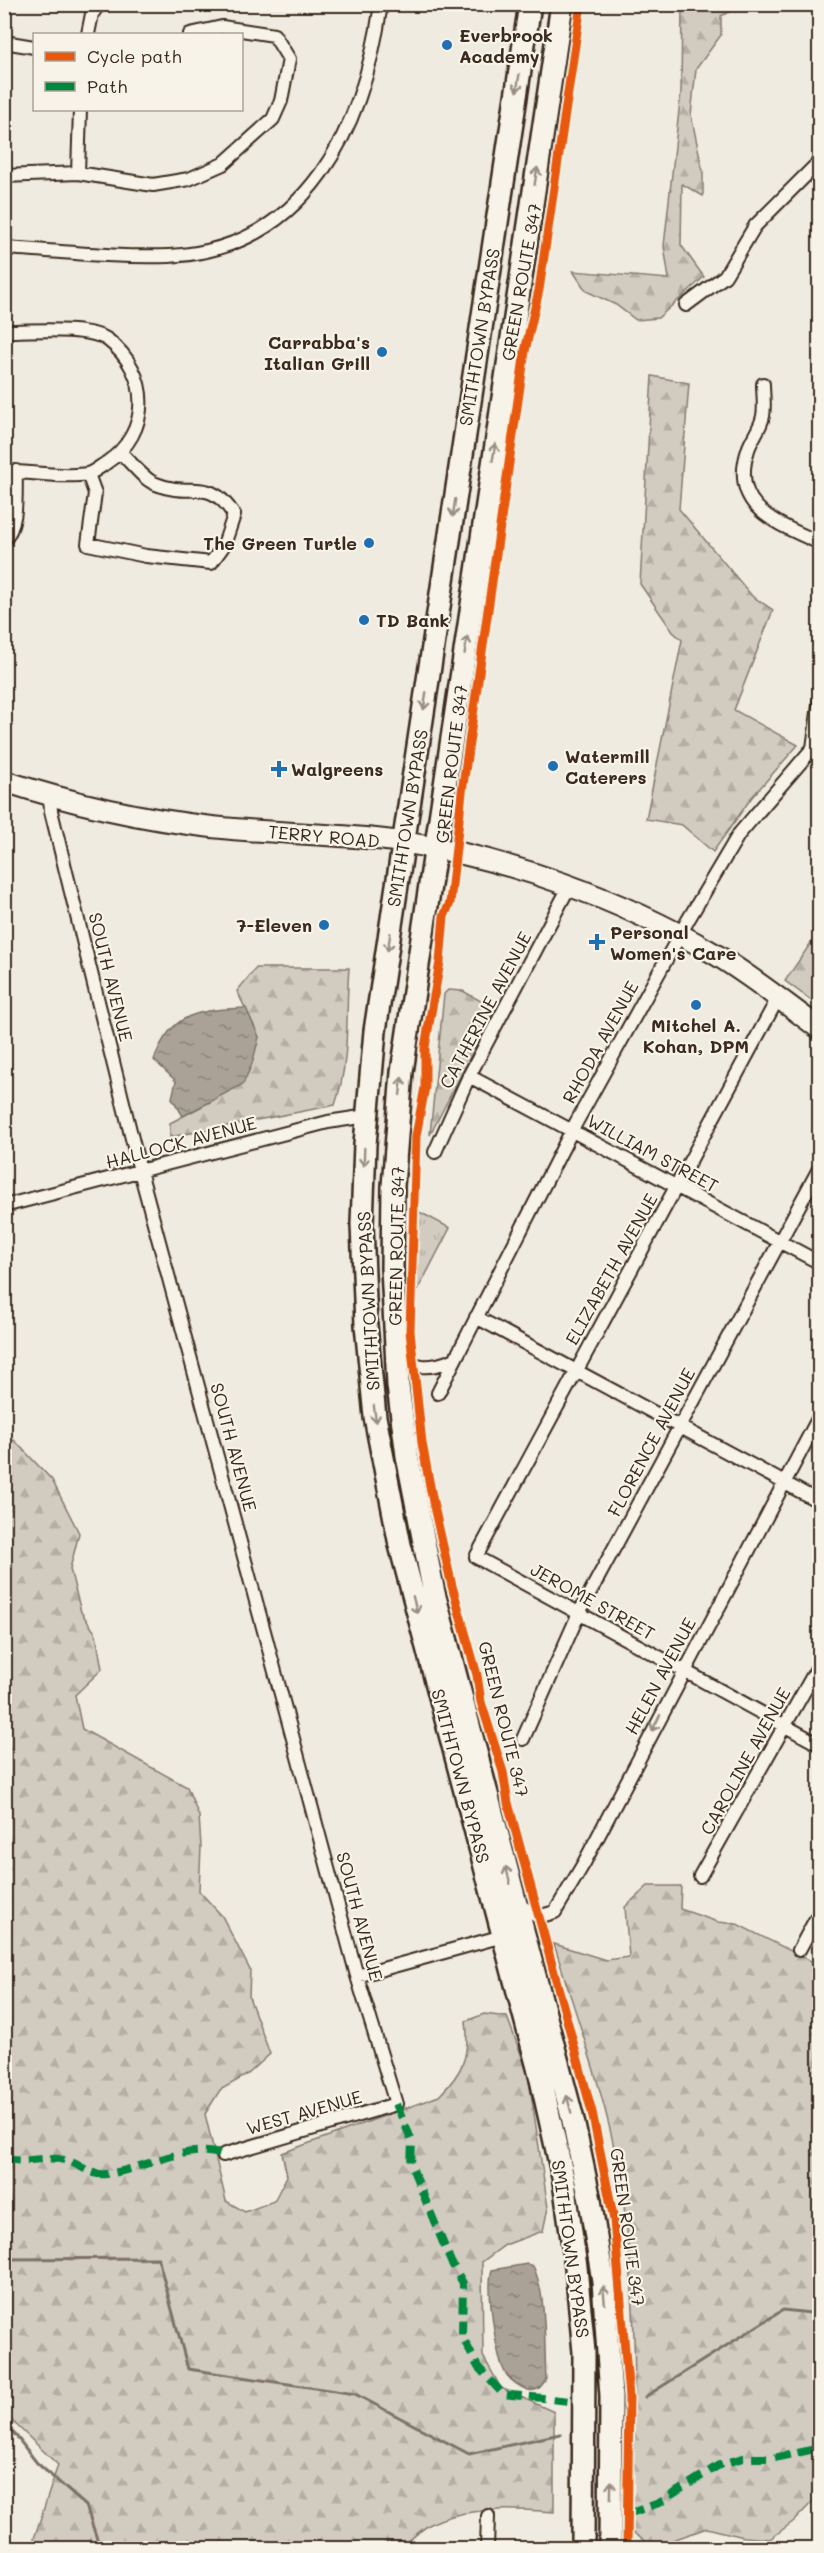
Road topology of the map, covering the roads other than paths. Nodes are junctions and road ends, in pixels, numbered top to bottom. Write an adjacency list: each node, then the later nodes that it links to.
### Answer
1 (99, 4): 7 (street)
2 (374, 4): 6 (street)
3 (381, 4): 6 (street)
4 (530, 4): 27 (highway, SMITHTOWN BYPASS, one-way to 27)
5 (562, 4): 28 (highway, SMITHTOWN BYPASS, one-way to 5)
6 (375, 32): 15 (street)
7 (88, 33)
8 (195, 33): 13 (street)
9 (4, 42): 10 (street)
10 (33, 47)
11 (80, 111): 13 (street)
12 (819, 161): 16 (street)
13 (78, 173): 14 (street)
14 (4, 176)
15 (4, 248)
16 (686, 305)
17 (4, 331): 19 (street)
18 (763, 384): 23 (street)
19 (121, 453): 21 (street); 21 (street)
20 (10, 471): 21 (street); 22 (street)
21 (88, 474)
22 (6, 536)
23 (819, 543)
24 (819, 699): 30 (street, RHODA AVENUE)
25 (4, 781): 26 (main road, TERRY ROAD)
26 (50, 796): 27 (main road, TERRY ROAD); 38 (street, SOUTH AVENUE)
27 (404, 843): 28 (main road, TERRY ROAD); 34 (highway, SMITHTOWN BYPASS, one-way to 34)
28 (435, 848): 29 (main road, TERRY ROAD); 44 (highway, SMITHTOWN BYPASS, one-way to 28)
29 (569, 887): 30 (main road, TERRY ROAD); 33 (street, CATHERINE AVENUE)
30 (679, 935): 31 (main road, TERRY ROAD); 35 (street, RHODA AVENUE)
31 (778, 998): 32 (main road, TERRY ROAD); 39 (street, ELIZABETH AVENUE)
32 (819, 1029)
33 (469, 1076): 35 (street, WILLIAM STREET); 36 (street, CATHERINE AVENUE)
34 (367, 1116): 38 (street, HALLOCK AVENUE); 62 (highway, SMITHTOWN BYPASS, one-way to 62)
35 (572, 1130): 39 (street, WILLIAM STREET); 43 (street, RHODA AVENUE)
36 (435, 1152)
37 (819, 1167): 41 (street, FLORENCE AVENUE)
38 (140, 1171): 40 (street, HALLOCK AVENUE); 64 (street, SOUTH AVENUE)
39 (677, 1187): 41 (street, WILLIAM STREET); 46 (street, ELIZABETH AVENUE)
40 (4, 1206)
41 (780, 1241): 42 (street, WILLIAM STREET); 49 (street, FLORENCE AVENUE)
42 (819, 1263)
43 (476, 1317): 45 (street, RHODA AVENUE); 46 (street)
44 (396, 1353): 45 (street); 60 (highway, SMITHTOWN BYPASS, one-way to 44)
45 (453, 1360): 47 (street, RHODA AVENUE)
46 (575, 1371): 49 (street); 52 (street, ELIZABETH AVENUE)
47 (438, 1393)
48 (819, 1415): 50 (street, HELEN AVENUE)
49 (679, 1427): 50 (street); 53 (street, FLORENCE AVENUE)
50 (783, 1482): 51 (street); 55 (street, HELEN AVENUE)
51 (819, 1503)
52 (476, 1557): 53 (street, JEROME STREET)
53 (579, 1613): 55 (street, JEROME STREET); 57 (street, FLORENCE AVENUE)
54 (819, 1663): 56 (street, CAROLINE AVENUE)
55 (683, 1671): 56 (street, JEROME STREET); 60 (street, HELEN AVENUE, one-way to 60)
56 (786, 1727): 58 (street, JEROME STREET); 59 (street, CAROLINE AVENUE)
57 (523, 1739)
58 (819, 1745)
59 (700, 1876)
60 (515, 1901): 70 (highway, SMITHTOWN BYPASS, one-way to 60)
61 (819, 1911): 63 (street)
62 (503, 1936): 64 (street); 69 (highway, SMITHTOWN BYPASS)
63 (799, 1950)
64 (357, 1976): 65 (street, SOUTH AVENUE)
65 (396, 2104): 66 (street, WEST AVENUE)
66 (223, 2155)
67 (488, 2516): 68 (street)
68 (487, 2548)
69 (583, 2548)
70 (610, 2548)

